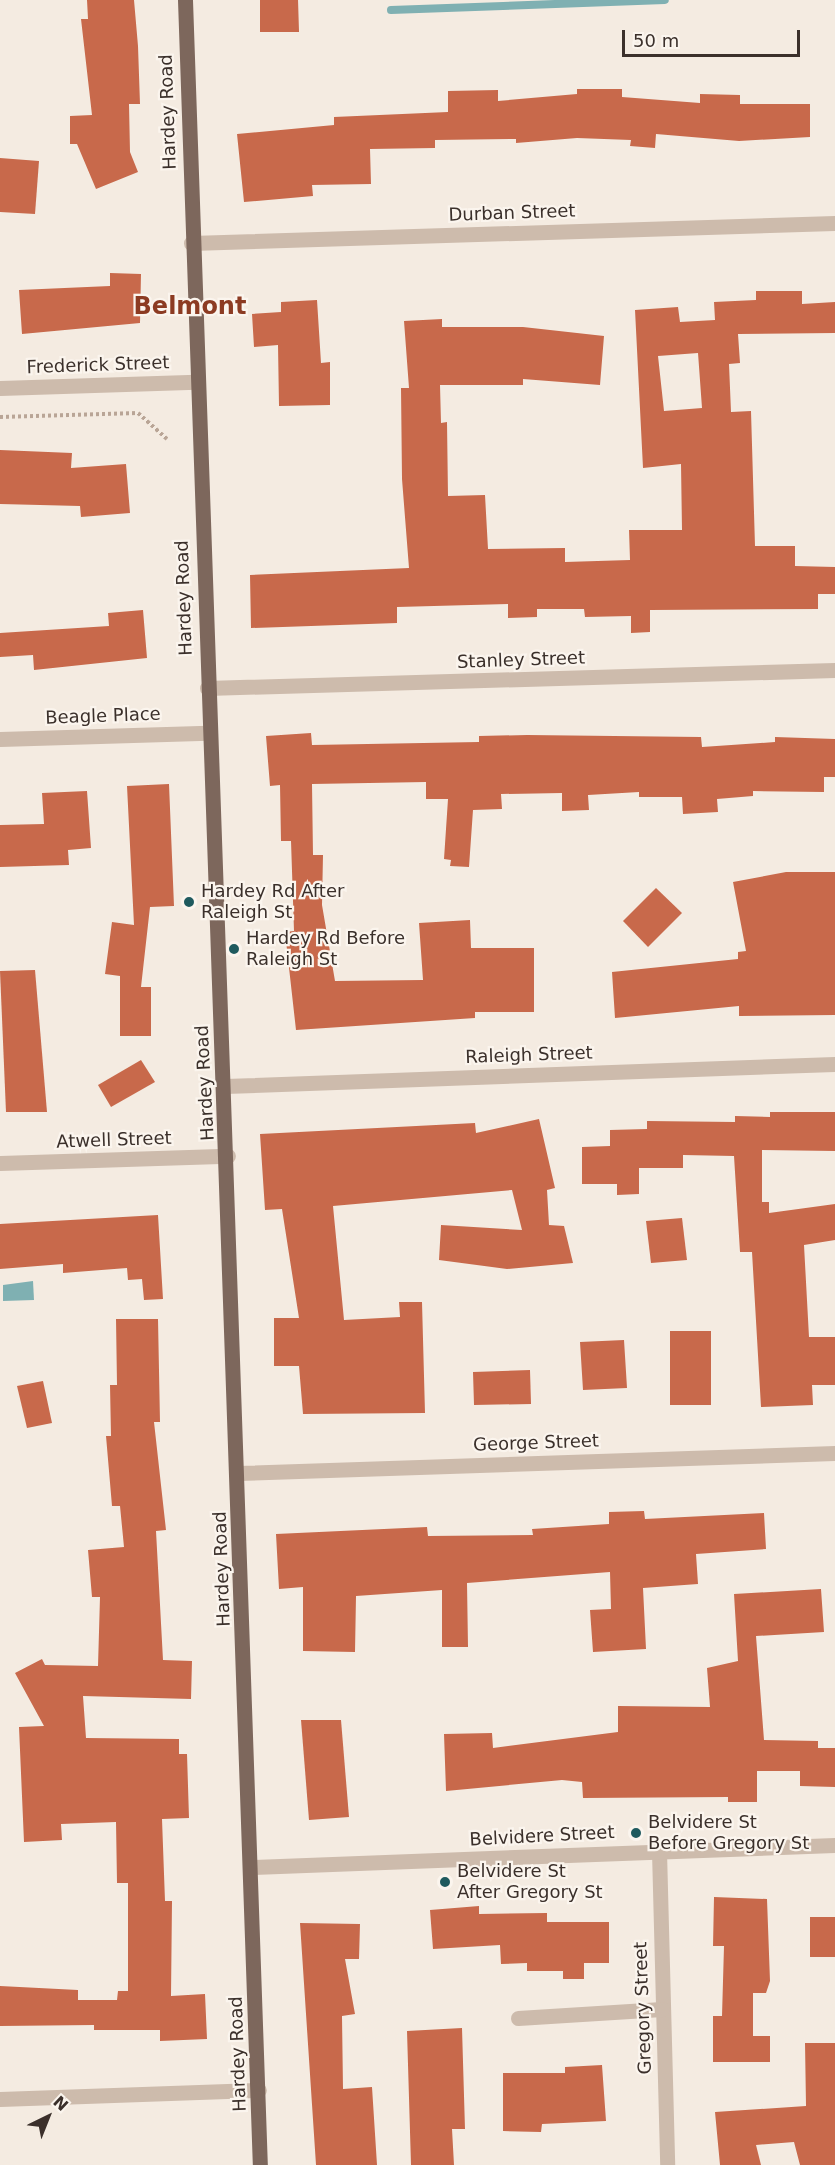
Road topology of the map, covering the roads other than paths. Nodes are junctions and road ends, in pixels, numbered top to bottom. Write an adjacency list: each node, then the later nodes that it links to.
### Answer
1 (184, 0): 3 (main road, Hardey Road)
2 (835, 223): 3 (street, Durban Street)
3 (191, 243): 4 (main road, Hardey Road)
4 (196, 382): 5 (street, Frederick Street); 7 (main road, Hardey Road)
5 (0, 388)
6 (835, 670): 7 (street, Stanley Street)
7 (207, 688): 8 (main road, Hardey Road)
8 (208, 733): 9 (street, Beagle Place); 11 (main road, Hardey Road)
9 (0, 739)
10 (835, 1064): 11 (street, Raleigh Street)
11 (225, 1086): 12 (main road, Hardey Road)
12 (228, 1156): 13 (street, Atwell Street); 15 (main road, Hardey Road)
13 (0, 1163)
14 (835, 1453): 15 (street, George Street)
15 (238, 1473): 18 (main road, Hardey Road)
16 (835, 1845): 17 (street, Belvidere Street)
17 (658, 1851): 18 (street, Belvidere Street); 19 (street, Gregory Street)
18 (251, 1867): 21 (main road, Hardey Road)
19 (662, 2009): 20 (street); 24 (street, Gregory Street)
20 (518, 2018)
21 (259, 2090): 22 (street); 23 (main road, Hardey Road)
22 (0, 2099)
23 (260, 2165)
24 (667, 2165)

